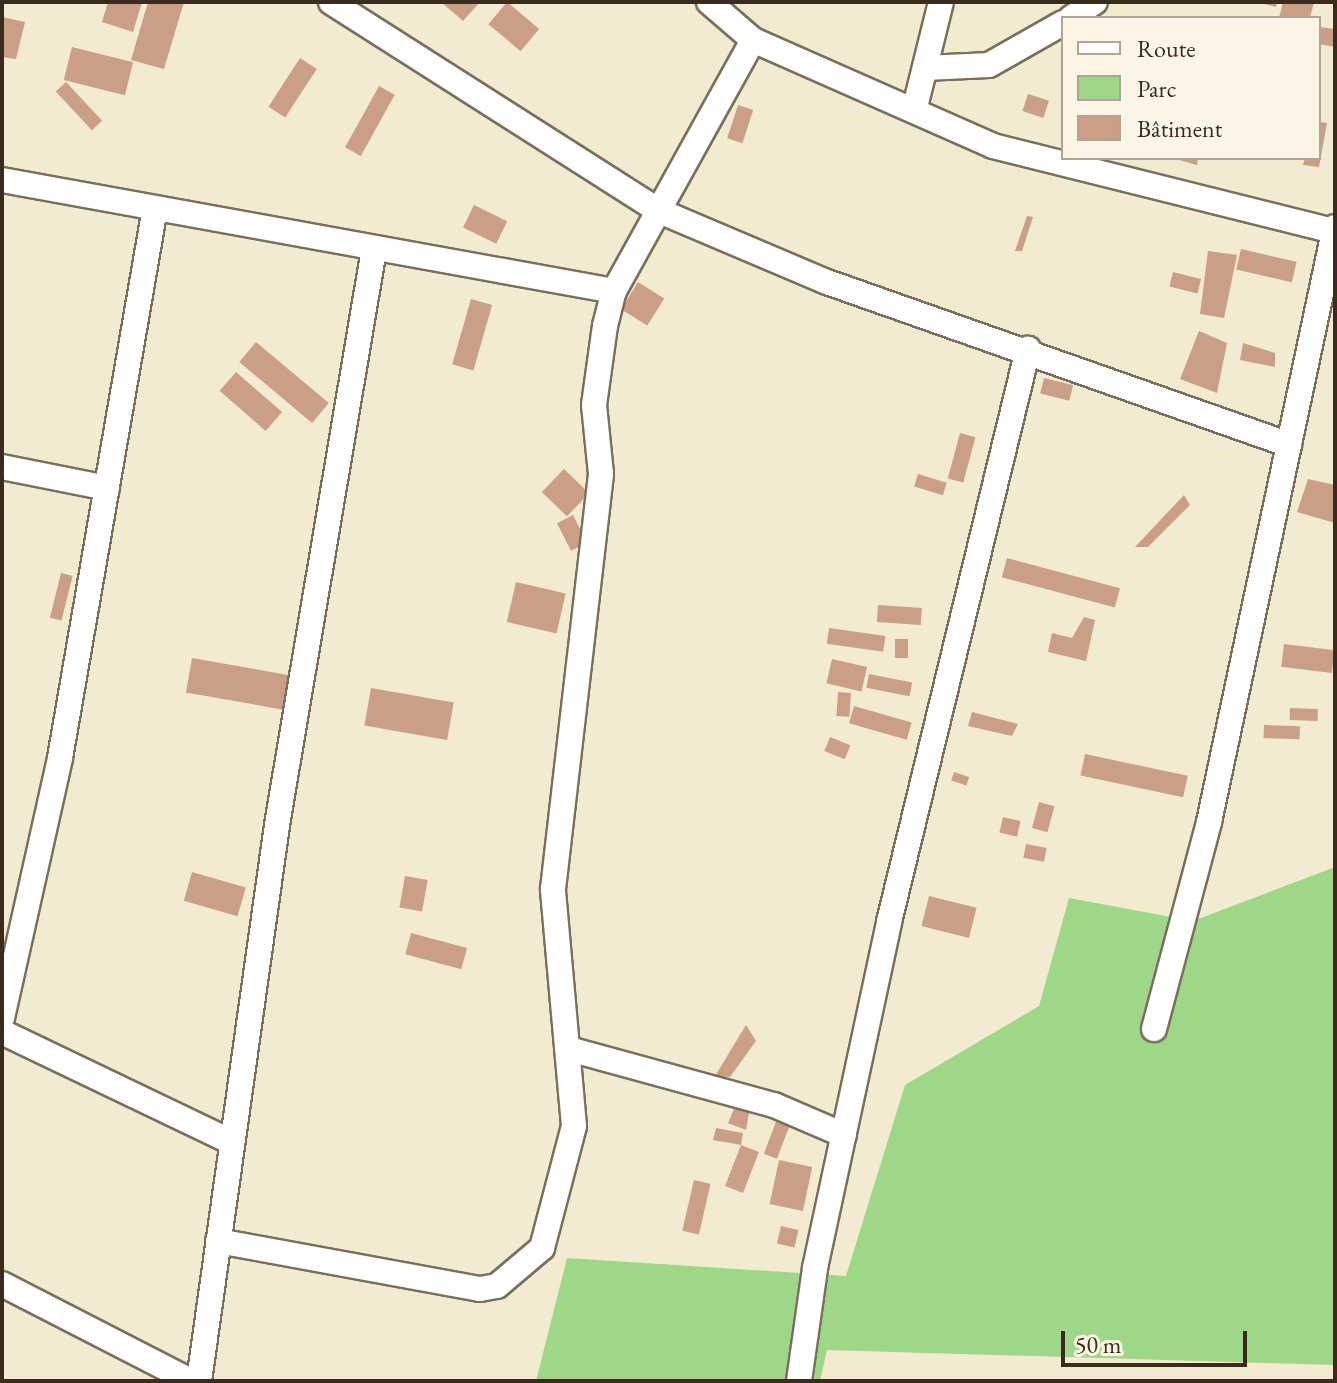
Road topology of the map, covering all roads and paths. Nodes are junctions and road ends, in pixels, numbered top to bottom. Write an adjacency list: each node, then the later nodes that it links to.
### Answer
1 (331, 2): 12 (street)
2 (941, 2): 8 (street)
3 (1095, 2): 5 (street)
4 (712, 3): 7 (street)
5 (1074, 16)
6 (1061, 24): 8 (street)
7 (753, 40): 9 (street); 12 (street)
8 (925, 68): 9 (street)
9 (915, 107): 13 (street)
10 (2, 180): 11 (street)
11 (155, 208): 14 (street); 20 (street)
12 (657, 210): 16 (street); 17 (street)
13 (1335, 229): 15 (street)
14 (374, 249): 16 (street); 26 (street)
15 (1332, 265): 18 (street)
16 (614, 291): 24 (street)
17 (1028, 349): 18 (street); 25 (street)
18 (1289, 445): 22 (street)
19 (2, 467): 20 (street)
20 (107, 488): 21 (street)
21 (2, 1018)
22 (1154, 1029)
23 (2, 1032): 26 (street)
24 (569, 1049): 25 (street); 27 (street)
25 (844, 1135): 31 (street)
26 (232, 1142): 27 (street)
27 (218, 1241): 30 (street)
28 (2, 1284): 29 (street)
29 (191, 1381)
30 (199, 1381)
31 (799, 1381)

